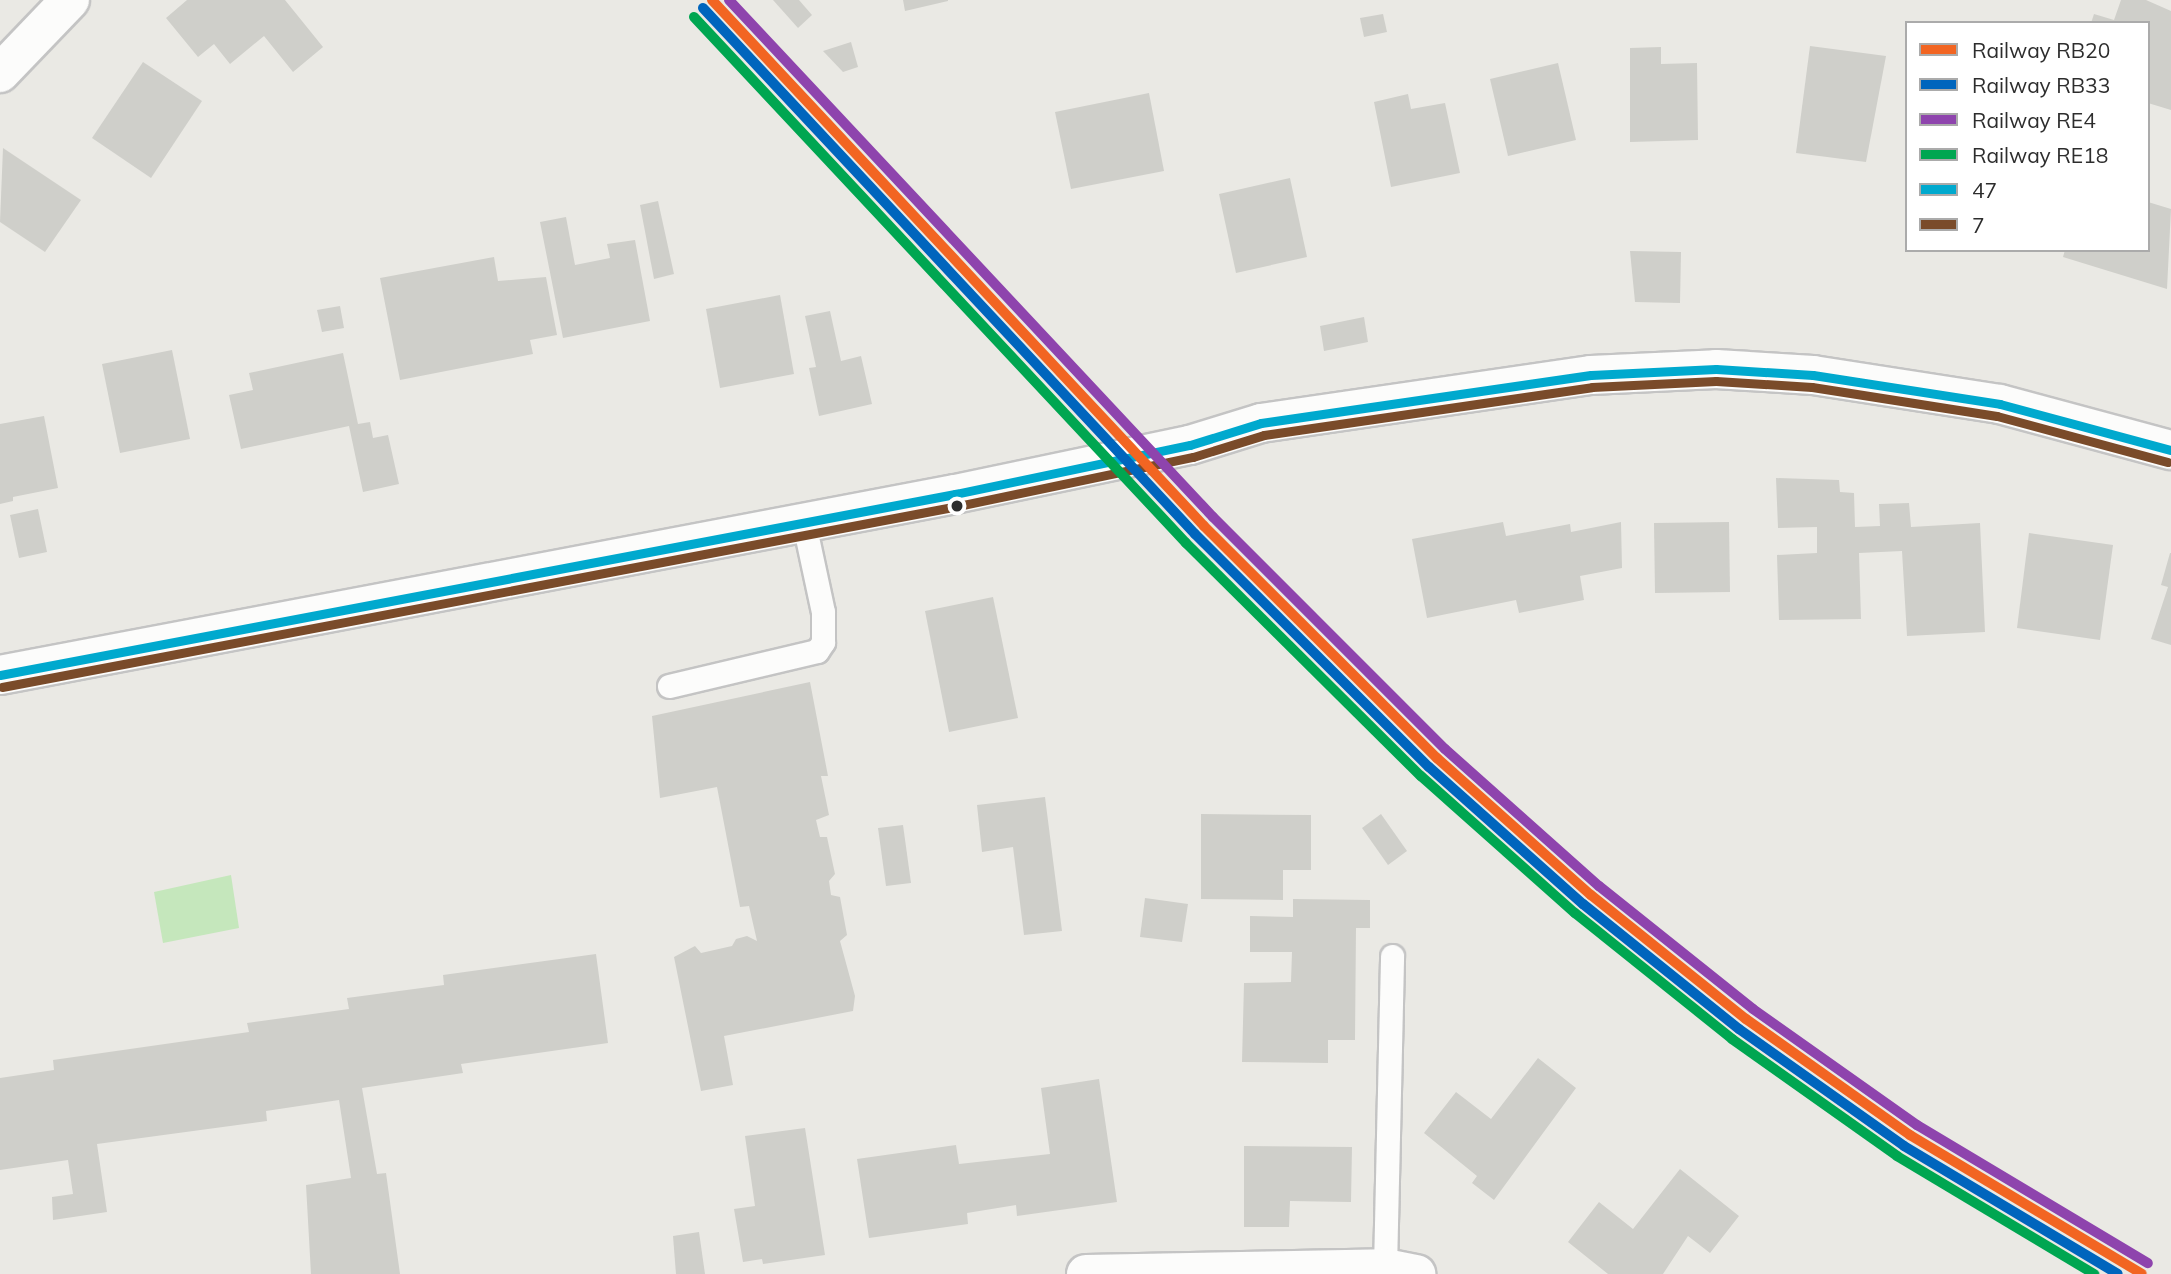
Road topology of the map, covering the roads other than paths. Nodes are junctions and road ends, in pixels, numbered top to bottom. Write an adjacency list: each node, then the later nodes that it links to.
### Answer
1 (71, 0): 2 (main road)
2 (0, 73)
3 (2171, 450): 4 (main road)
4 (804, 523): 5 (main road); 6 (lane)
5 (0, 675)
6 (670, 686)
7 (1392, 956): 8 (lane)
8 (1400, 1272): 9 (main road)
9 (1086, 1274)

